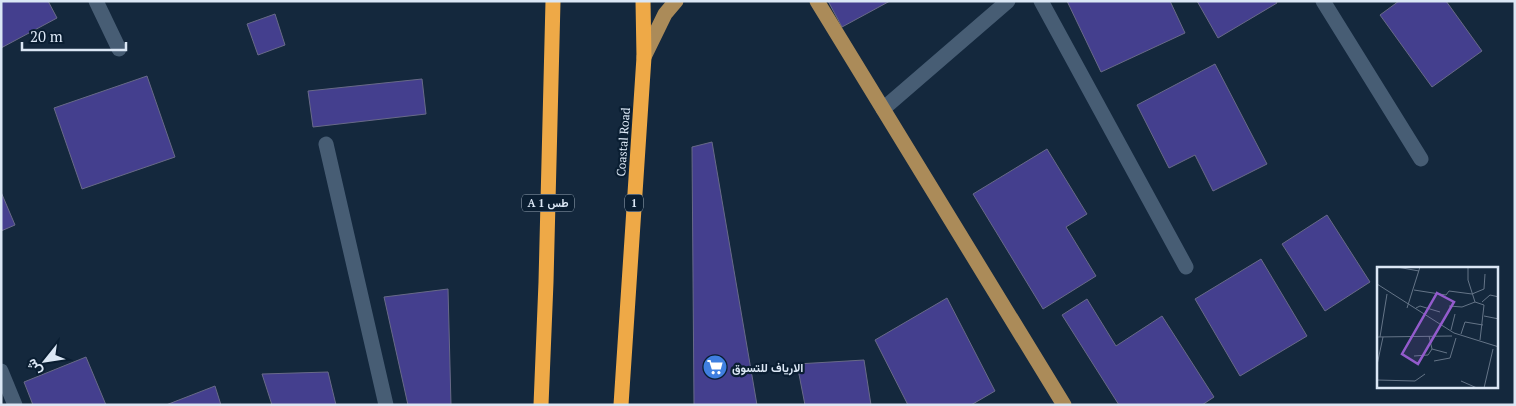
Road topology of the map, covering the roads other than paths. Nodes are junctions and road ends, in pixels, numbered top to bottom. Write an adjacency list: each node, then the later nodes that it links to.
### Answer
1 (96, 1): 9 (street)
2 (553, 1): 18 (highway, A 1 طس)
3 (643, 1): 10 (highway, Coastal Road / 1)
4 (676, 1): 10 (main road)
5 (817, 1): 11 (main road)
6 (1008, 1): 11 (street)
7 (1041, 1): 14 (street)
8 (1323, 1): 13 (street)
9 (119, 49)
10 (644, 57): 19 (highway, Coastal Road / 1)
11 (883, 109): 20 (main road)
12 (326, 144): 17 (street)
13 (1421, 159)
14 (1186, 267)
15 (1, 371): 16 (street)
16 (15, 405)
17 (386, 405)
18 (541, 405)
19 (621, 405)
20 (1064, 405)

